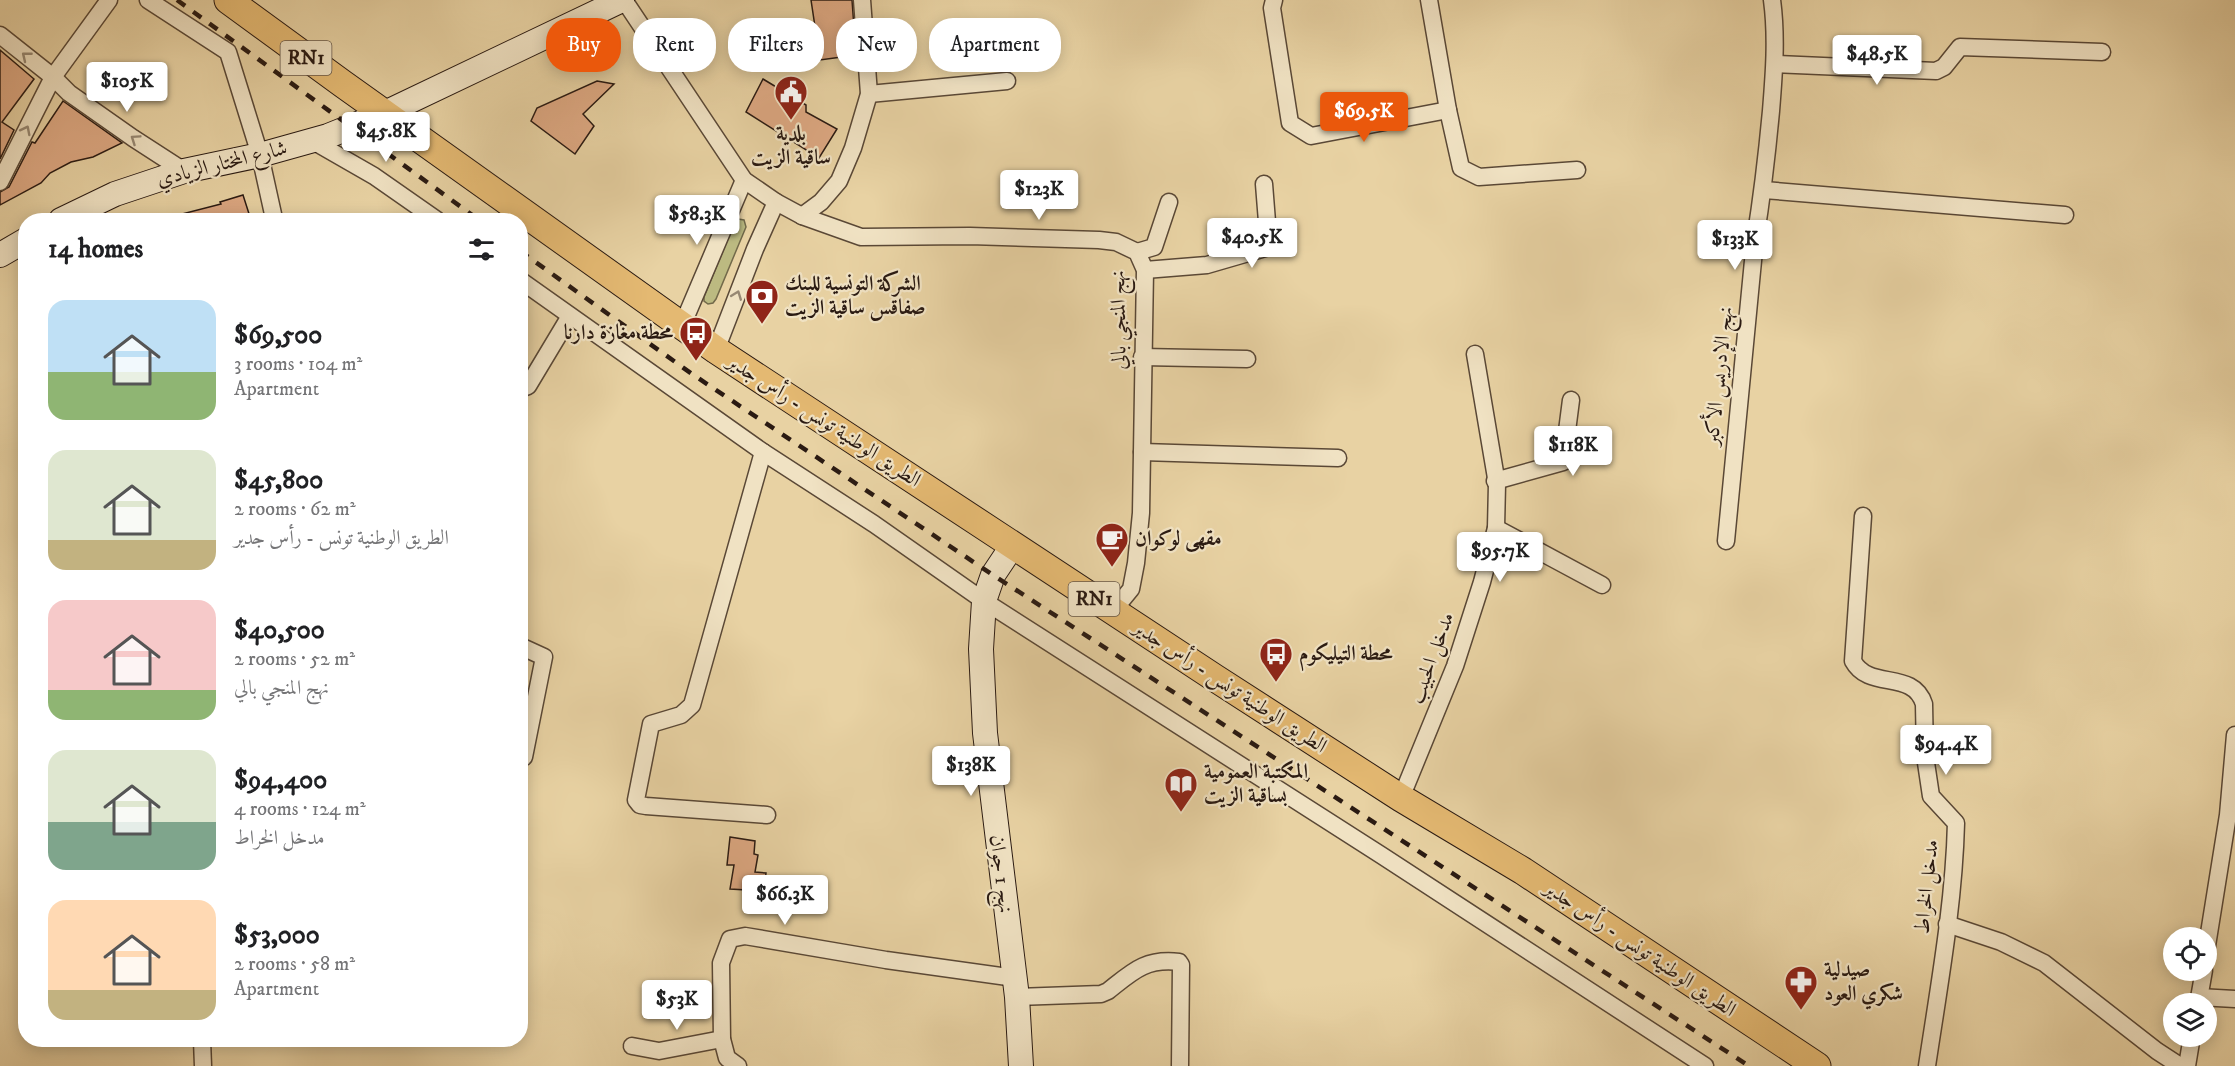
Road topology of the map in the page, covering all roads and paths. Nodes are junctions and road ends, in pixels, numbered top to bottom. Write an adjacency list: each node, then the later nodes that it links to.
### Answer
1 (109, 0): 12 (street)
2 (148, 0): 18 (street)
3 (228, 0): 16 (main road, RN1)
4 (623, 0): 16 (main road, شارع المختار الزيادي); 21 (street, نهج المنجي بالي)
5 (862, 0): 14 (street)
6 (1274, 0): 15 (street)
7 (1429, 0): 15 (street)
8 (1772, 0): 11 (street, نهج الإدريس الأكبر)
9 (0, 35): 12 (street, one-way to 9)
10 (2102, 52): 11 (street)
11 (1775, 64): 24 (street, نهج الإدريس الأكبر)
12 (53, 77): 20 (street, one-way to 12); 22 (street, one-way to 12)
13 (1007, 81): 14 (street)
14 (869, 94): 33 (street)
15 (1448, 110): 19 (street)
16 (385, 113): 17 (main road, شارع المختار الزيادي); 30 (main road, الطريق الوطنية تونس - رأس جدير / RN1)
17 (313, 141): 18 (main road, شارع المختار الزيادي); 29 (street)
18 (260, 155): 20 (main road, شارع المختار الزيادي); 28 (street)
19 (1577, 170)
20 (184, 171): 27 (main road, شارع المختار الزيادي)
21 (744, 180): 25 (street, نهج المنجي بالي); 40 (street)
22 (0, 182)
23 (1264, 184): 37 (street)
24 (1764, 190): 31 (street); 53 (street, نهج الإدريس الأكبر)
25 (776, 202): 33 (street, نهج المنجي بالي); 41 (street, one-way to 25)
26 (1169, 202): 35 (street)
27 (76, 213)
28 (269, 213)
29 (427, 213)
30 (524, 213)
31 (2065, 215)
32 (528, 216): 40 (main road, الطريق الوطنية تونس - رأس جدير / RN1)
33 (802, 216): 35 (street, نهج المنجي بالي)
34 (18, 245): 36 (main road)
35 (1137, 252): 37 (street, نهج المنجي بالي)
36 (0, 255)
37 (1145, 270): 43 (street, نهج المنجي بالي)
38 (528, 286): 39 (street)
39 (570, 316): 45 (street); 47 (street)
40 (682, 326): 41 (main road, الطريق الوطنية تونس - رأس جدير / RN1)
41 (716, 350): 54 (main road, الطريق الوطنية تونس - رأس جدير / RN1)
42 (1474, 354): 50 (street, مدخل الحبيب)
43 (1142, 357): 44 (street); 48 (street, نهج المنجي بالي)
44 (1247, 358)
45 (528, 386)
46 (1570, 400): 50 (street)
47 (763, 452): 56 (street); 62 (street)
48 (1142, 452): 49 (street); 57 (street, نهج المنجي بالي)
49 (1338, 458)
50 (1495, 481): 52 (street, مدخل الحبيب)
51 (1863, 516): 64 (street, مدخل الخراط)
52 (1496, 528): 55 (street); 61 (street, مدخل الحبيب)
53 (1725, 541)
54 (1013, 545): 56 (main road, نهج 1 جوان); 57 (main road, الطريق الوطنية تونس - رأس جدير / RN1)
55 (1602, 585)
56 (984, 601): 66 (main road, نهج 1 جوان); 78 (street)
57 (1113, 611): 61 (main road, الطريق الوطنية تونس - رأس جدير / RN1)
58 (528, 650): 60 (street)
59 (2235, 735): 63 (street)
60 (528, 738)
61 (1401, 798): 79 (main road, الطريق الوطنية تونس - رأس جدير / RN1)
62 (767, 815)
63 (2231, 815): 65 (street)
64 (1947, 924): 80 (street, مدخل الخراط); 81 (street)
65 (2211, 927)
66 (1016, 988): 69 (street); 76 (main road, نهج 1 جوان); 77 (street)
67 (2235, 999): 68 (street)
68 (2217, 1000)
69 (722, 1039): 73 (street); 75 (street)
70 (632, 1046): 73 (street)
71 (202, 1047): 74 (street)
72 (2190, 1047): 82 (street)
73 (659, 1059)
74 (203, 1066)
75 (738, 1066)
76 (1021, 1066)
77 (1180, 1066)
78 (1705, 1066)
79 (1817, 1066)
80 (1927, 1066)
81 (2180, 1066)
82 (2187, 1066)

